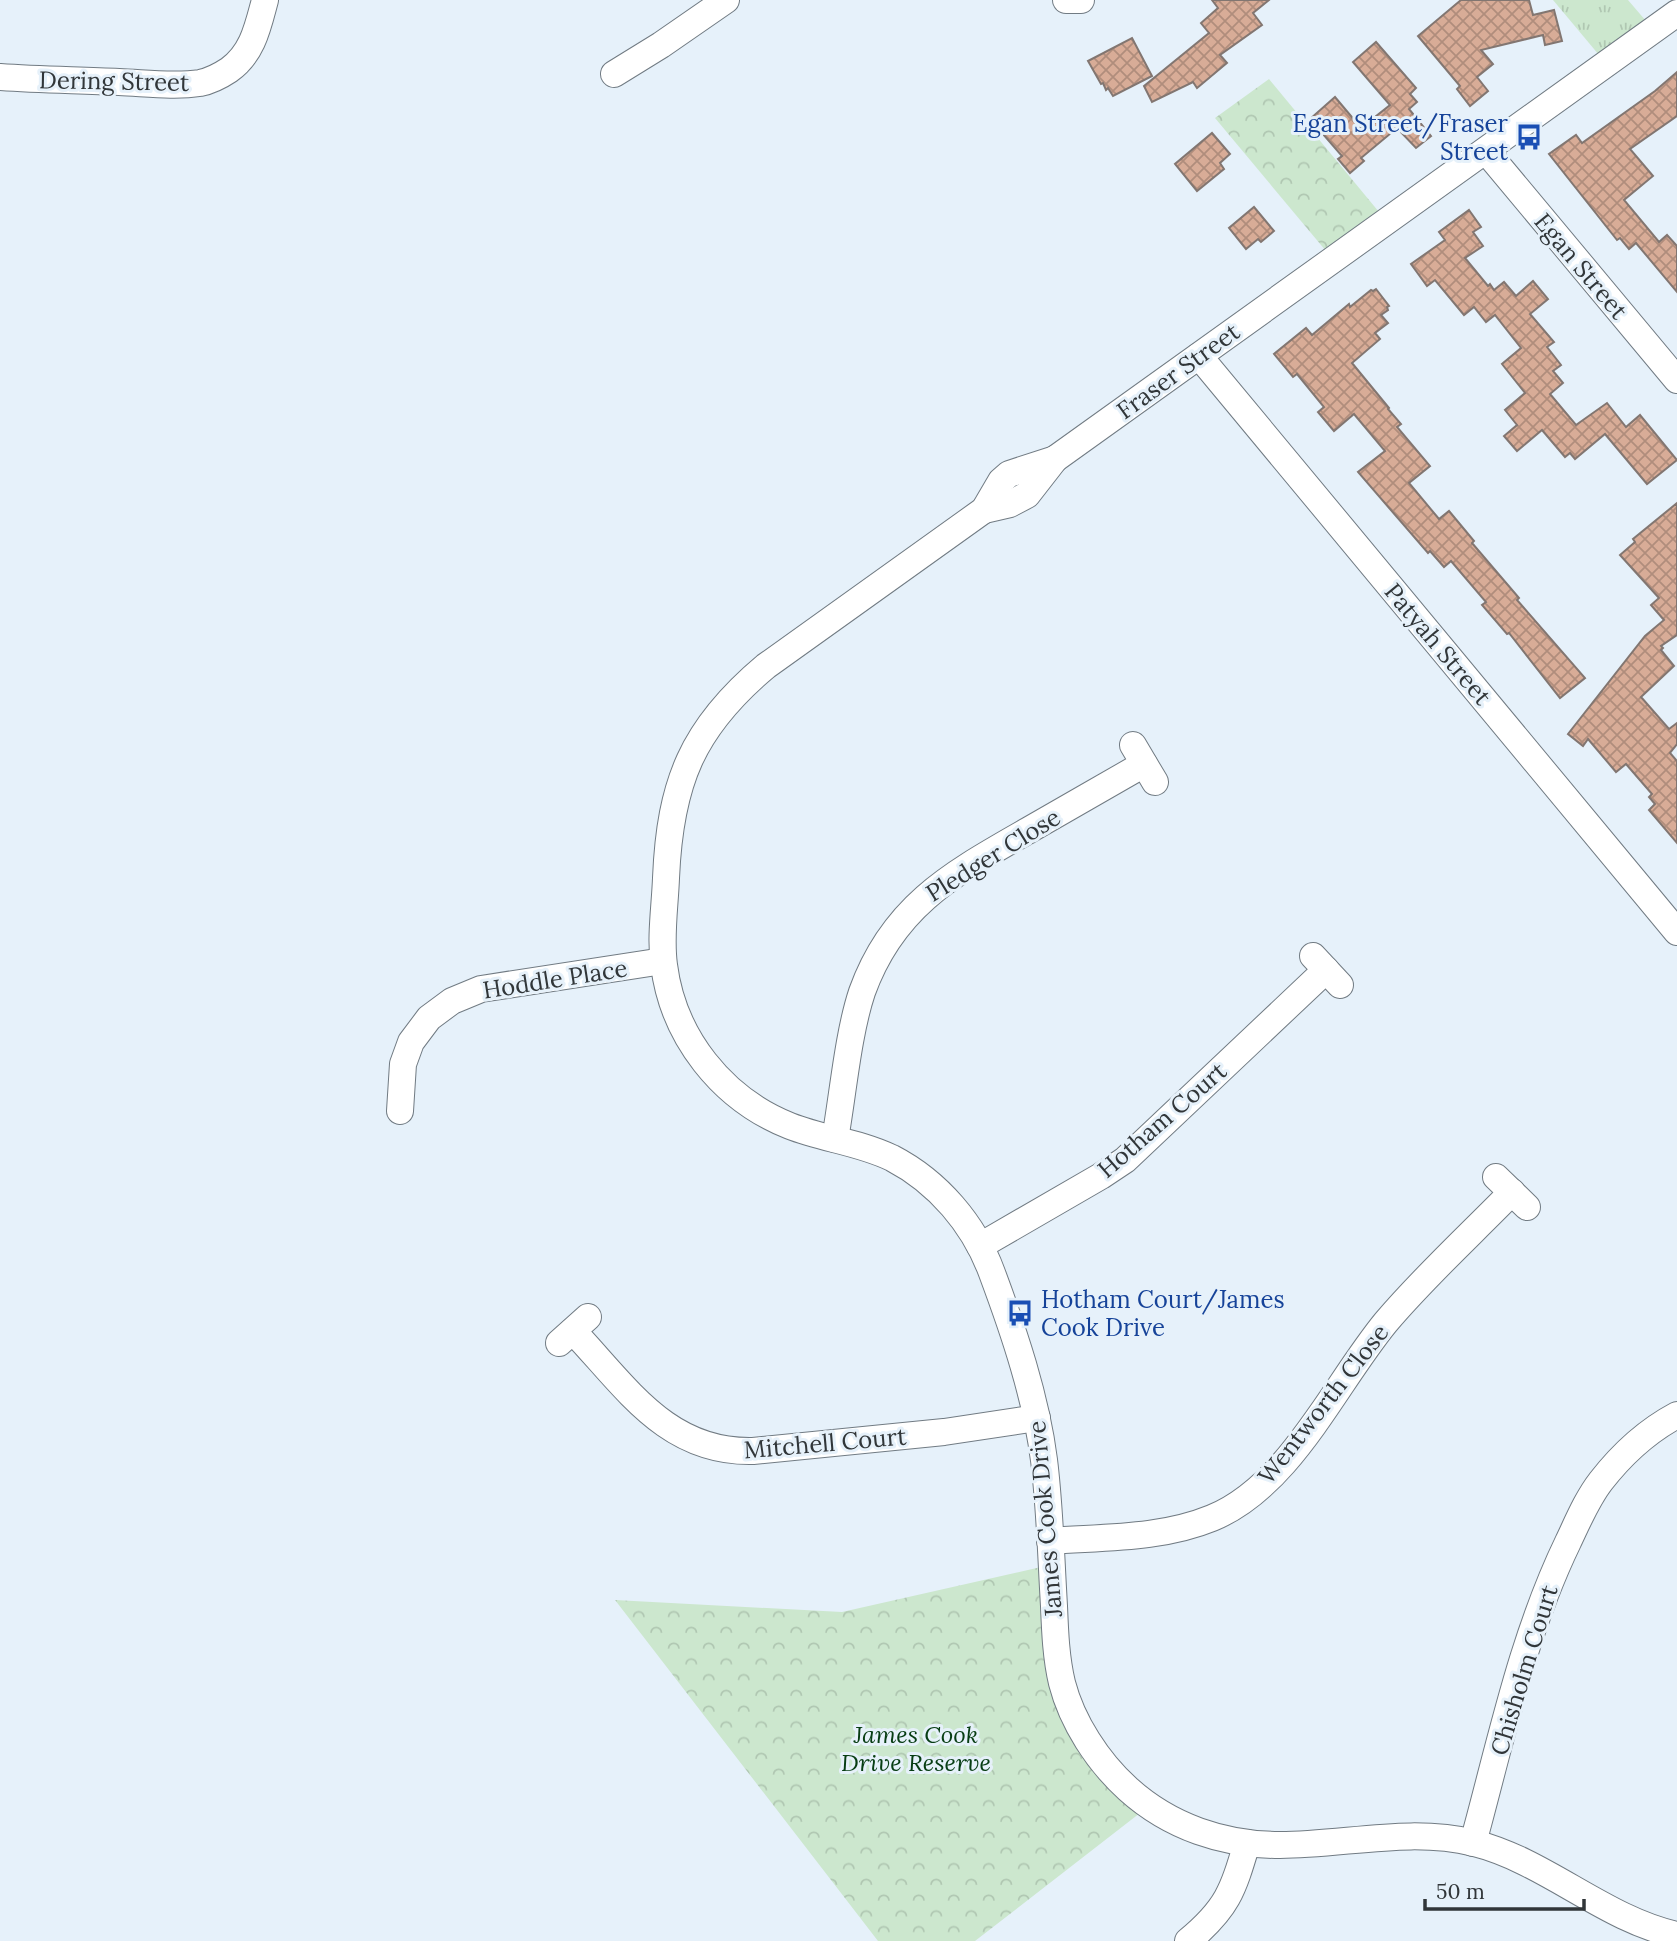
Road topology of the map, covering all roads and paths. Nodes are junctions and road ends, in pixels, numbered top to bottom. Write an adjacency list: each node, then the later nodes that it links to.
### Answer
1 (265, 0): 7 (street, Dering Street)
2 (726, 0): 6 (street)
3 (1066, 0): 4 (street)
4 (1081, 0)
5 (1677, 13): 8 (street, Fraser Street)
6 (614, 74)
7 (0, 77)
8 (1486, 151): 9 (street, Fraser Street); 10 (street, Egan Street)
9 (1199, 356): 11 (street, Fraser Street); 13 (street, Patyah Street)
10 (1677, 380)
11 (698, 741): 14 (street, James Cook Drive)
12 (1144, 764): 17 (street, Pledger Close)
13 (1675, 925)
14 (663, 961): 16 (street, Hoddle Place); 17 (street, James Cook Drive)
15 (1326, 970): 19 (street, Hotham Court)
16 (401, 1112)
17 (835, 1139): 19 (street, James Cook Drive)
18 (1512, 1192): 23 (street, Wentworth Close)
19 (980, 1246): 22 (street, James Cook Drive)
20 (574, 1330): 22 (street, Mitchell Court)
21 (1677, 1415): 25 (street, Chisholm Court)
22 (1037, 1418): 23 (street, James Cook Drive)
23 (1050, 1541): 24 (street, James Cook Drive)
24 (1247, 1843): 25 (street, James Cook Drive); 27 (street)
25 (1473, 1843): 26 (street, James Cook Drive)
26 (1665, 1936)
27 (1188, 1941)

